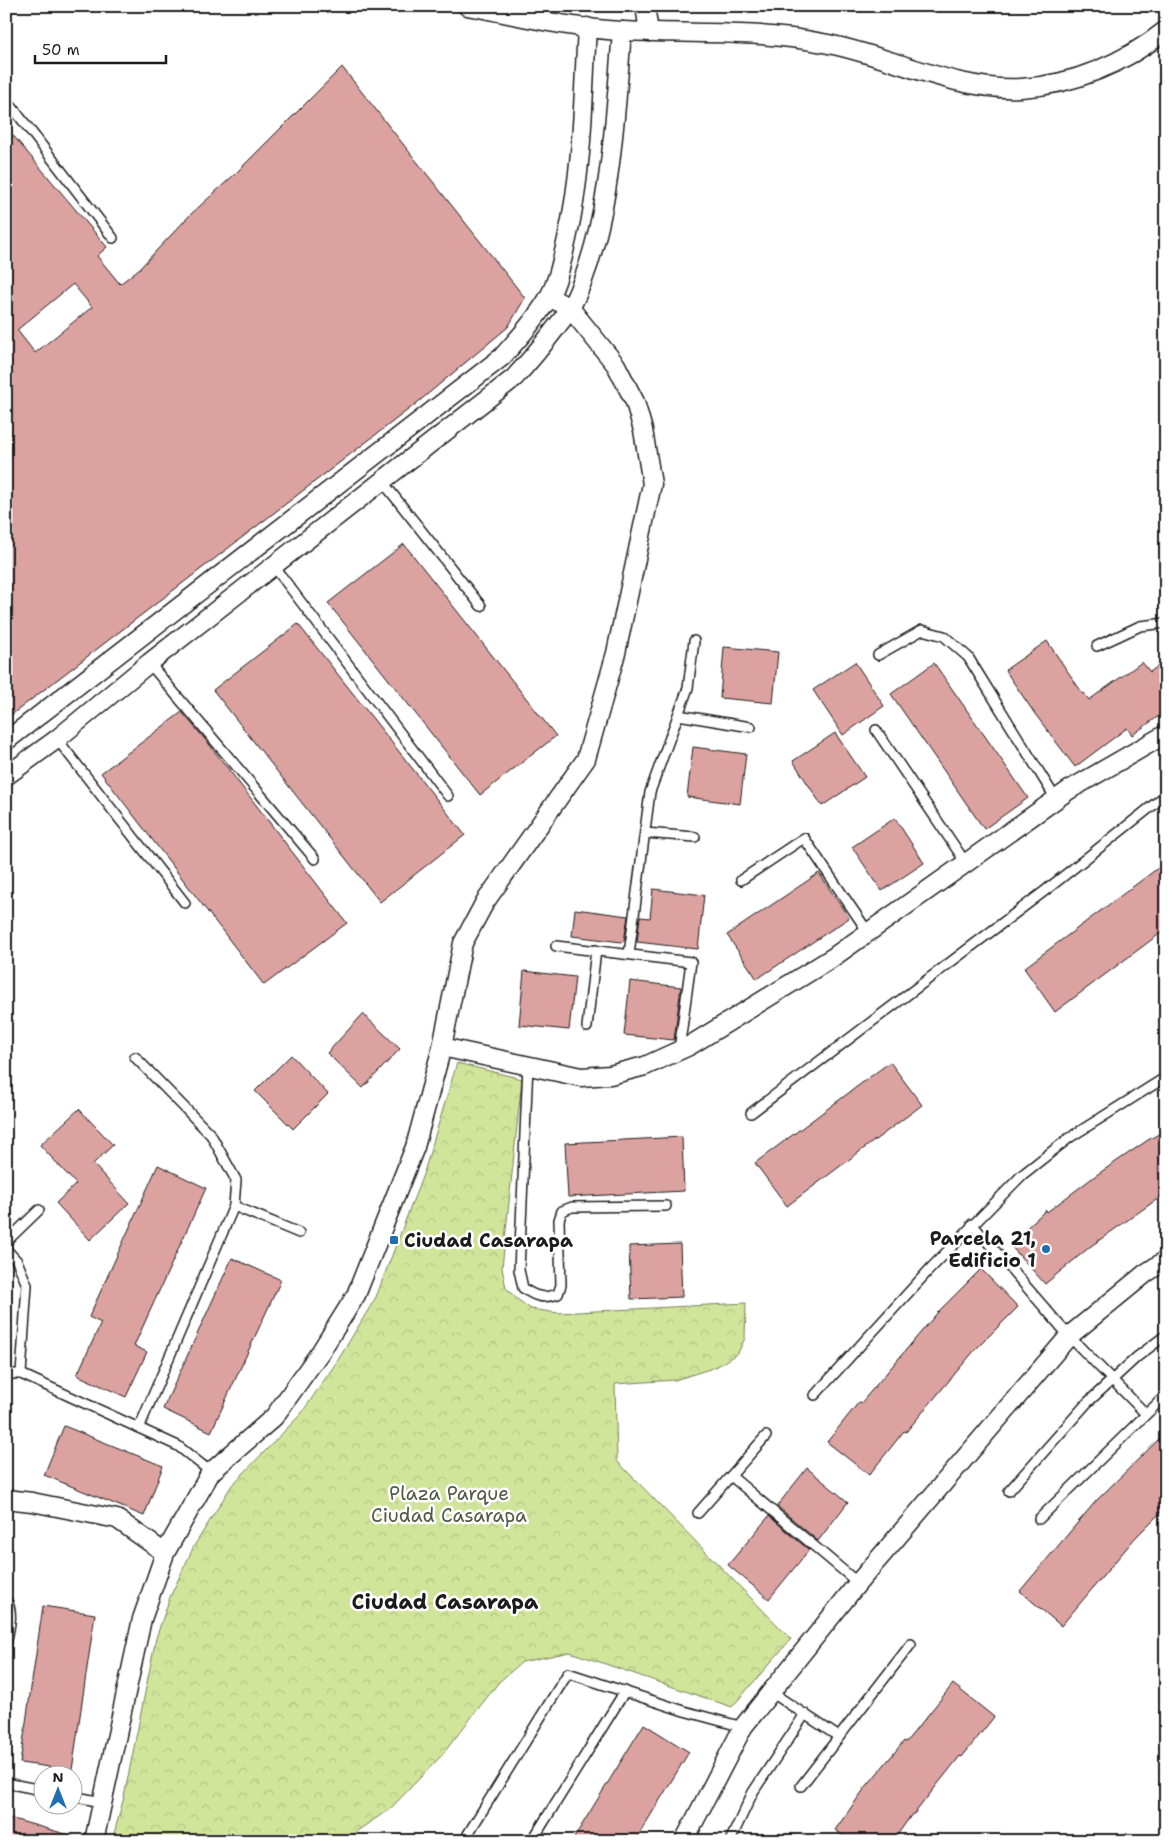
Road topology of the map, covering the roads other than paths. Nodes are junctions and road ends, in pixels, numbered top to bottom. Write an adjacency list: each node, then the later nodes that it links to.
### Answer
1 (466, 6): 3 (street)
2 (646, 6): 6 (street)
3 (586, 27): 5 (street); 9 (street)
4 (1166, 30): 6 (street)
5 (622, 31): 6 (street); 10 (street)
6 (649, 32)
7 (6, 99): 8 (lane)
8 (112, 238)
9 (549, 297): 10 (street); 24 (street)
10 (570, 308): 11 (street); 40 (street)
11 (383, 482): 12 (street); 13 (lane)
12 (273, 566): 18 (street); 27 (lane)
13 (481, 606)
14 (1166, 623): 16 (lane)
15 (694, 641): 19 (lane)
16 (1097, 646)
17 (878, 655): 28 (lane)
18 (149, 663): 23 (street); 31 (lane)
19 (678, 715): 20 (lane); 29 (lane)
20 (751, 726)
21 (876, 730): 32 (lane)
22 (1166, 734): 28 (street)
23 (57, 739): 25 (street); 34 (lane)
24 (6, 740)
25 (6, 776)
26 (1166, 795): 45 (lane)
27 (448, 796)
28 (1056, 799): 32 (street)
29 (645, 833): 30 (lane); 38 (lane)
30 (695, 837)
31 (315, 859)
32 (966, 863): 35 (street)
33 (741, 880): 35 (lane)
34 (186, 903)
35 (868, 932): 41 (street)
36 (556, 946): 37 (lane)
37 (596, 950): 38 (lane); 39 (lane)
38 (629, 954): 41 (lane)
39 (587, 1027)
40 (442, 1047): 43 (street); 64 (street)
41 (679, 1050): 43 (street)
42 (135, 1058): 46 (lane)
43 (528, 1065): 47 (lane)
44 (1166, 1077): 49 (lane)
45 (751, 1113)
46 (234, 1206): 50 (lane); 62 (lane)
47 (666, 1206)
48 (39, 1210): 51 (lane)
49 (972, 1224): 55 (lane); 60 (lane)
50 (299, 1233)
51 (6, 1242)
52 (6, 1249): 57 (lane)
53 (1166, 1260): 55 (street)
54 (1166, 1335): 58 (lane)
55 (1069, 1336): 58 (lane); 71 (street)
56 (6, 1374): 57 (lane)
57 (21, 1374): 62 (lane)
58 (1112, 1380): 61 (lane); 66 (lane)
59 (1166, 1394): 61 (lane)
60 (815, 1395)
61 (1146, 1414): 69 (lane)
62 (139, 1428): 64 (lane)
63 (766, 1436): 65 (lane)
64 (211, 1472): 70 (street)
65 (731, 1476): 68 (lane); 71 (lane)
66 (1010, 1491)
67 (6, 1499): 70 (street)
68 (698, 1513)
69 (1039, 1519)
70 (165, 1553): 84 (street)
71 (858, 1583): 76 (street)
72 (6, 1600): 74 (lane)
73 (911, 1644): 79 (lane)
74 (6, 1646)
75 (625, 1691): 78 (lane); 85 (lane); 87 (lane)
76 (771, 1692): 77 (lane); 78 (street)
77 (805, 1714): 79 (lane); 89 (lane)
78 (743, 1727): 88 (street)
79 (839, 1737): 81 (lane)
80 (6, 1783): 82 (lane)
81 (802, 1786)
82 (32, 1788)
83 (82, 1798): 84 (lane)
84 (102, 1802): 86 (street)
85 (468, 1834)
86 (94, 1841)
87 (532, 1841)
88 (684, 1841)
89 (730, 1841)

